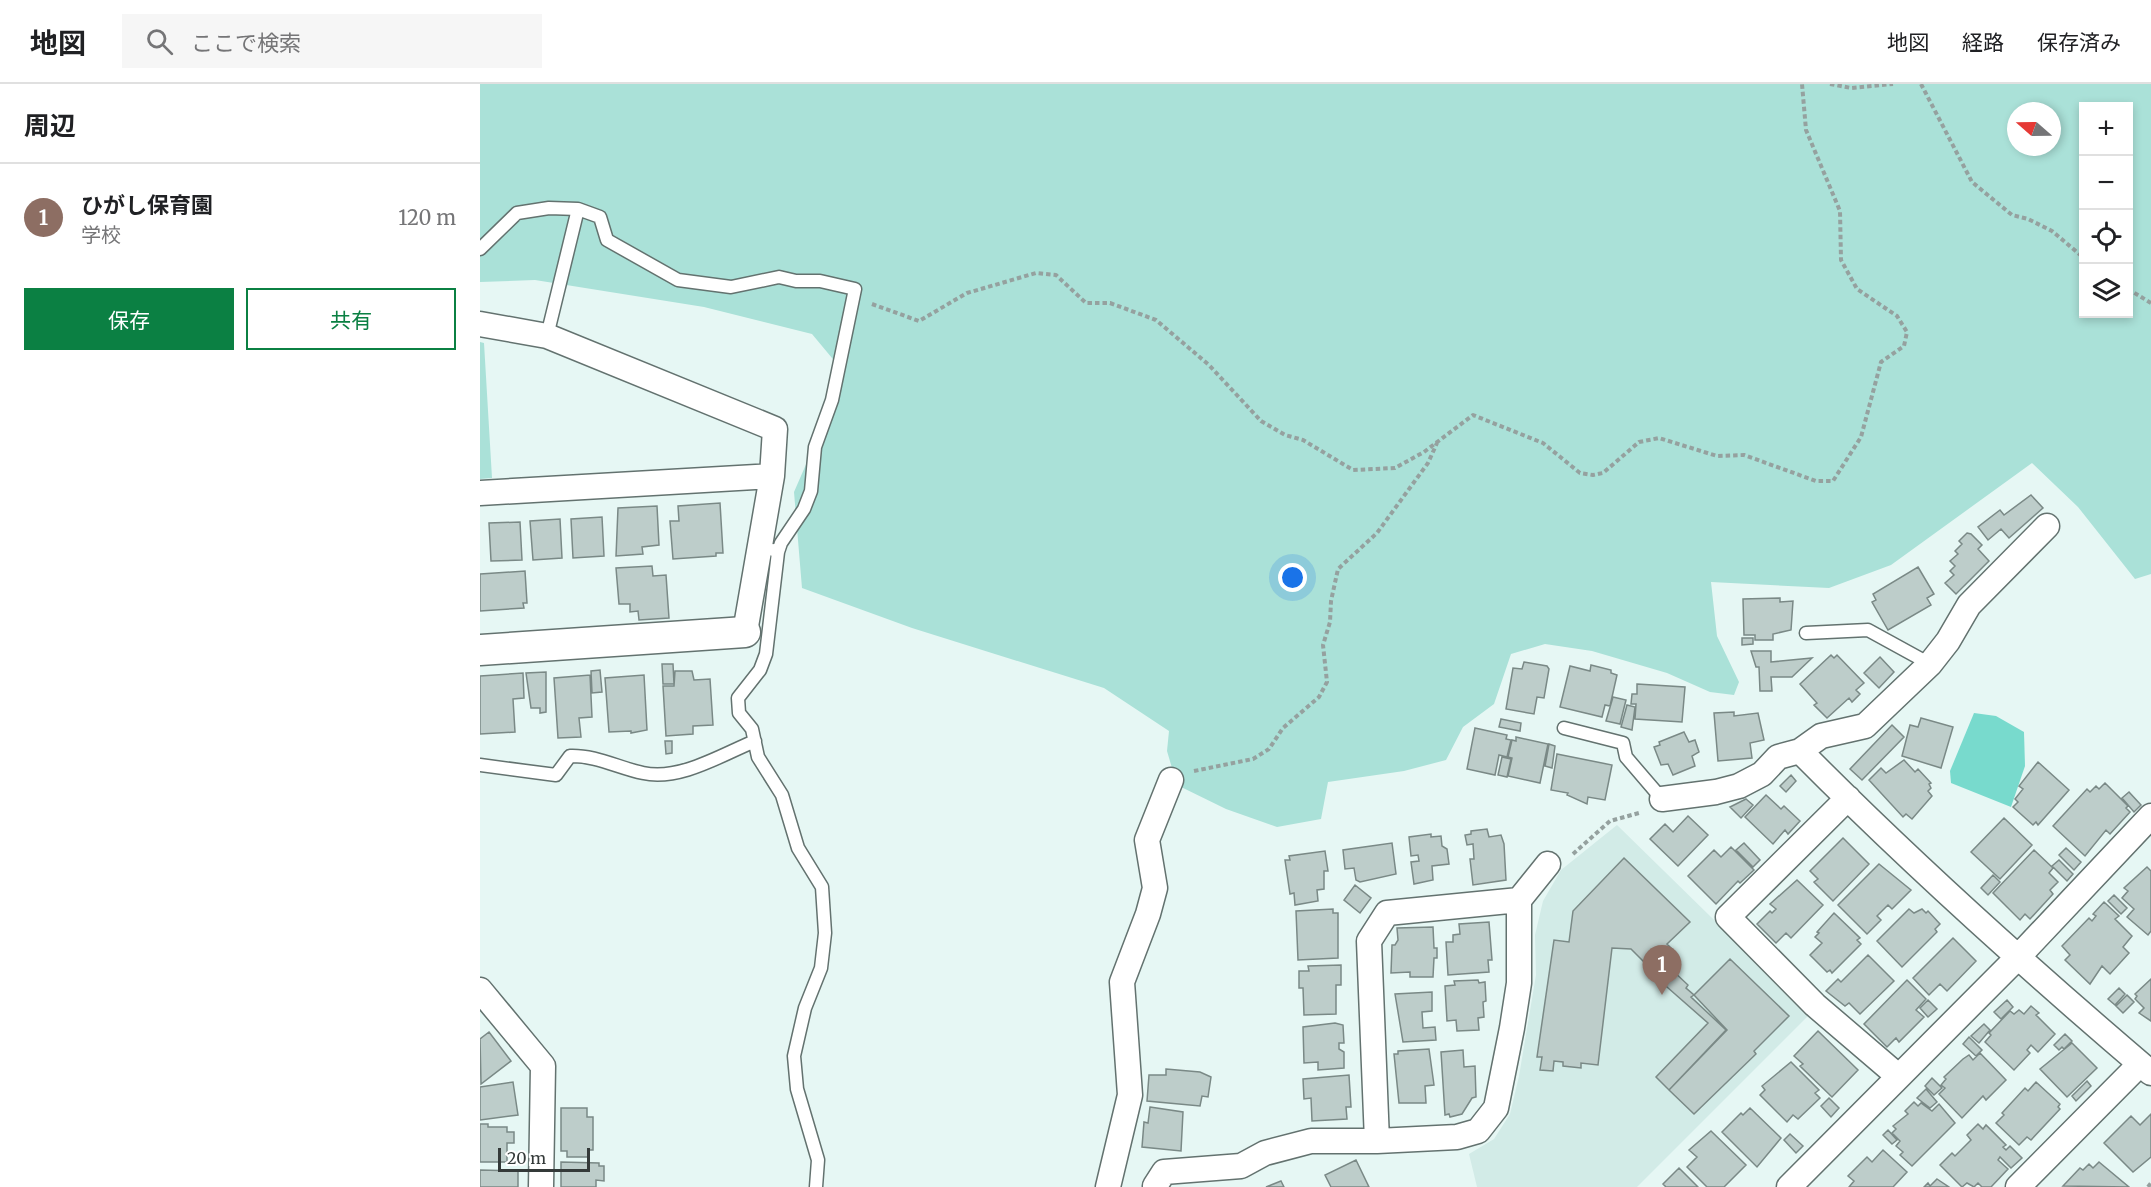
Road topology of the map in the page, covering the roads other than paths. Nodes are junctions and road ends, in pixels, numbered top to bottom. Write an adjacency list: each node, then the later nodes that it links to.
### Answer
1 (578, 209): 2 (lane); 4 (lane); 8 (lane)
2 (480, 249)
3 (480, 324): 4 (street)
4 (547, 336): 5 (street)
5 (772, 476): 6 (street); 8 (street)
6 (480, 493)
7 (2047, 526): 12 (street)
8 (769, 548): 9 (street); 14 (lane)
9 (745, 632): 11 (street)
10 (1806, 633): 12 (lane)
11 (480, 650)
12 (1930, 664): 15 (street)
13 (1564, 728): 19 (lane)
14 (755, 741): 16 (lane); 29 (lane)
15 (1800, 751): 18 (street); 19 (street)
16 (480, 765)
17 (1171, 780): 30 (street)
18 (1848, 798): 23 (street); 26 (street)
19 (1662, 799)
20 (2151, 816): 23 (street)
21 (1548, 864): 22 (street)
22 (1519, 900): 27 (street); 27 (street)
23 (2018, 957): 25 (street); 26 (street)
24 (480, 990): 28 (street)
25 (2146, 1068): 33 (street)
26 (1898, 1076): 32 (street)
27 (1377, 1141): 31 (street)
28 (541, 1187)
29 (816, 1187)
30 (1108, 1187)
31 (1155, 1187)
32 (1789, 1187)
33 (2018, 1187)

